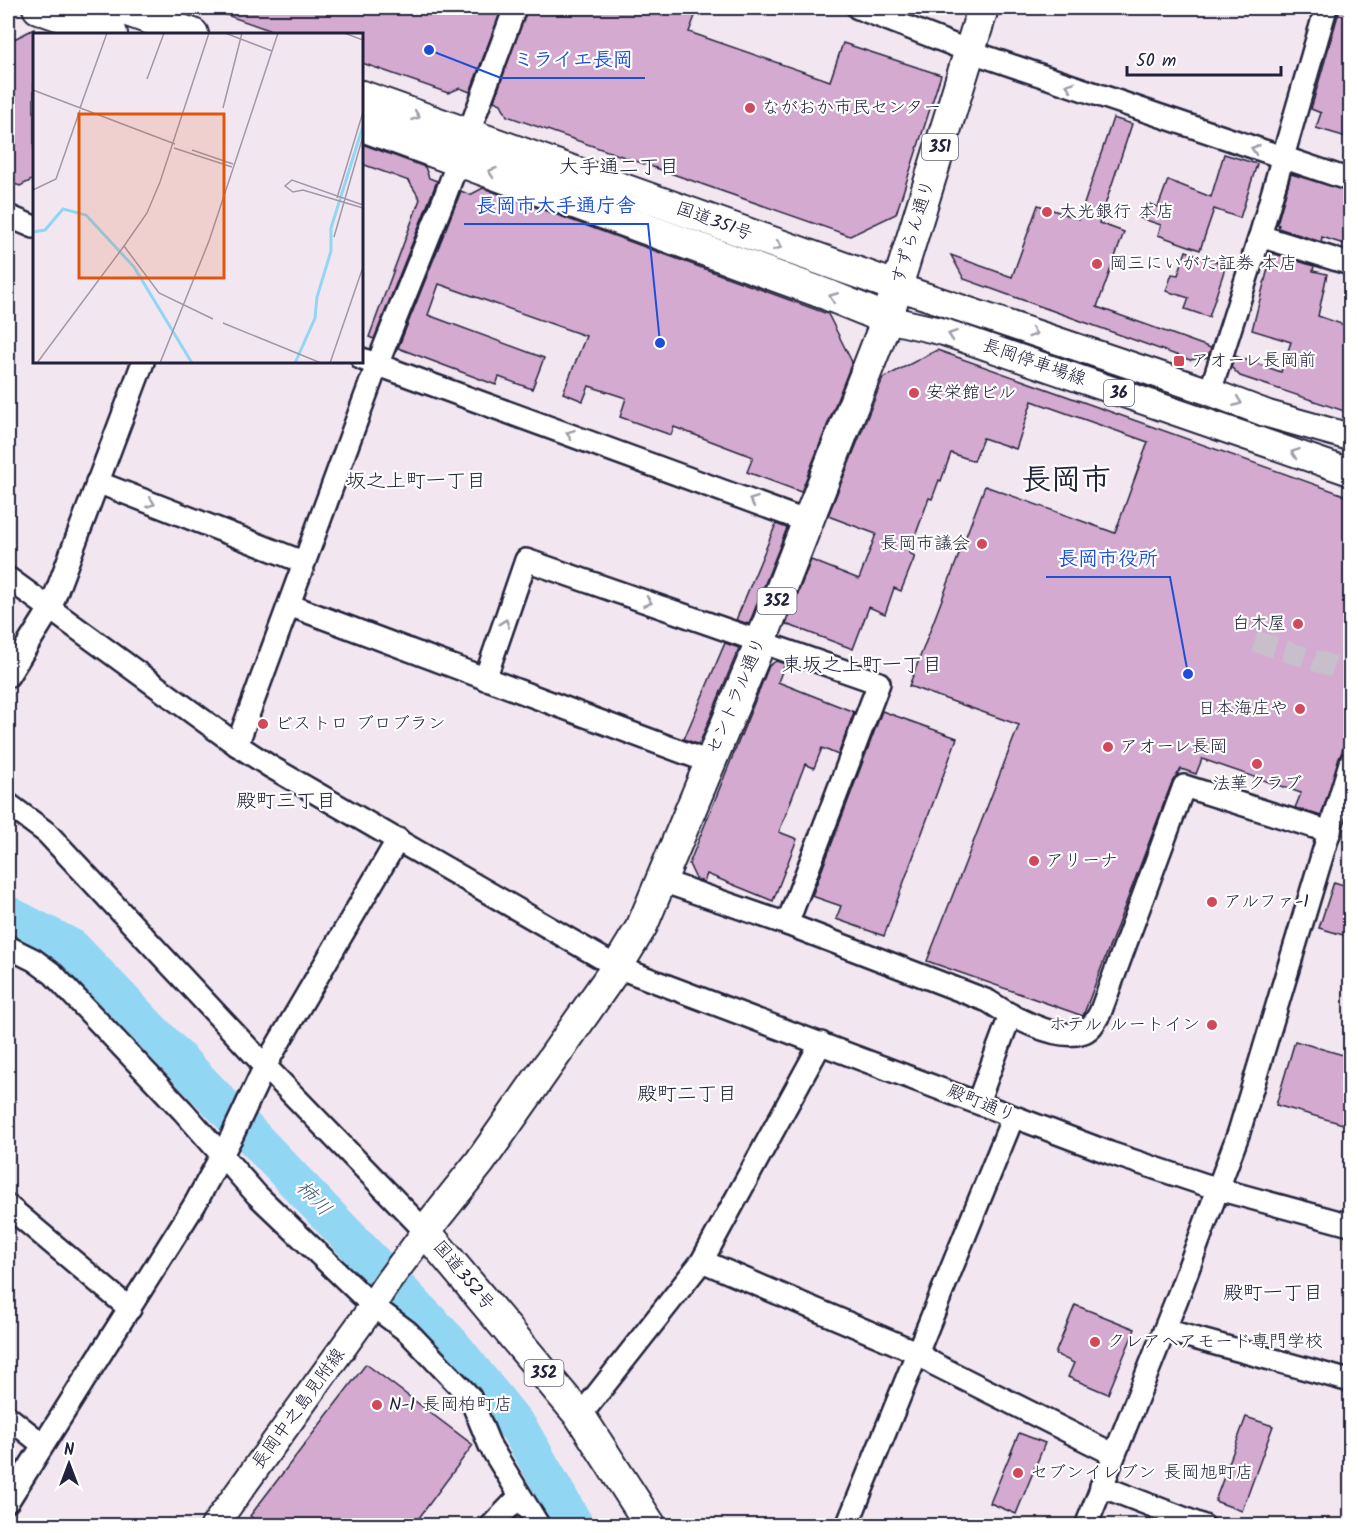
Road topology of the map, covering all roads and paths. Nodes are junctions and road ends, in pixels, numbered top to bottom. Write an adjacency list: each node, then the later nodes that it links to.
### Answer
1 (38, 8): 7 (highway)
2 (119, 8): 8 (highway)
3 (515, 8): 12 (street)
4 (858, 8): 9 (street)
5 (983, 8): 9 (highway, すずらん通り / 351)
6 (1326, 8): 13 (street)
7 (108, 33)
8 (190, 33)
9 (969, 51): 13 (street, one-way to 9); 19 (highway, すずらん通り / 351)
10 (363, 97): 12 (highway, 国道351号, one-way to 12)
11 (363, 126): 12 (highway, 国道351号)
12 (463, 147): 19 (highway, 国道351号, one-way to 19); 20 (highway, 国道351号, one-way to 12); 21 (street)
13 (1283, 159): 14 (street); 17 (street)
14 (1350, 180)
15 (8, 216): 16 (street)
16 (33, 227)
17 (1260, 236): 18 (street); 23 (street)
18 (1350, 264)
19 (898, 287): 20 (highway, すずらん通り / 351); 23 (main road, 長岡停車場線 / 36, one-way to 23)
20 (887, 319): 25 (main road, 長岡停車場線 / 36, one-way to 20); 27 (highway, セントラル通り / 352)
21 (369, 362): 27 (street, one-way to 21); 28 (street)
22 (144, 363): 26 (street)
23 (1210, 392): 24 (main road, 長岡停車場線 / 36, one-way to 24)
24 (1350, 437)
25 (1350, 472)
26 (97, 482): 28 (street, one-way to 28); 31 (street)
27 (808, 522): 32 (highway, セントラル通り / 352)
28 (303, 562): 30 (street)
29 (8, 578): 31 (street, 殿町通り)
30 (289, 605): 34 (street); 35 (street)
31 (50, 609): 33 (street); 35 (street, 殿町通り)
32 (760, 641): 34 (street, one-way to 32); 36 (highway, セントラル通り / 352); 42 (street)
33 (8, 676)
34 (485, 679): 36 (street)
35 (237, 745): 40 (street, 殿町通り)
36 (709, 762): 41 (highway, セントラル通り / 352)
37 (1350, 763): 39 (street)
38 (8, 804): 47 (street)
39 (1330, 832): 45 (street); 51 (street)
40 (398, 839): 44 (street, 殿町通り); 47 (street)
41 (662, 881): 42 (street); 44 (highway, セントラル通り / 352)
42 (787, 924): 45 (street)
43 (8, 947): 50 (street)
44 (618, 967): 46 (street, 殿町通り); 54 (highway, 国道352号 / 352)
45 (1010, 1016): 48 (street)
46 (821, 1043): 48 (street, 殿町通り); 55 (street)
47 (265, 1066): 50 (street); 54 (street)
48 (978, 1102): 49 (street, 殿町通り)
49 (1013, 1117): 51 (street, 殿町通り); 59 (street)
50 (221, 1157): 56 (street); 57 (street)
51 (1218, 1189): 53 (street, 殿町通り); 58 (street)
52 (8, 1206): 57 (street)
53 (1350, 1225)
54 (425, 1231): 56 (main road, 長岡中之島見附線); 61 (highway, 国道352号 / 352)
55 (702, 1261): 59 (street); 61 (street)
56 (376, 1299): 66 (street); 68 (main road, 長岡中之島見附線)
57 (130, 1309): 63 (street)
58 (1165, 1330): 60 (street); 64 (street)
59 (916, 1352): 64 (street); 72 (street)
60 (1350, 1381)
61 (580, 1416): 71 (highway, 国道352号 / 352)
62 (8, 1417): 63 (street)
63 (42, 1444): 67 (street)
64 (1113, 1454): 65 (street)
65 (1101, 1486): 73 (street); 74 (street)
66 (520, 1496): 69 (street); 70 (street)
67 (8, 1501)
68 (214, 1526)
69 (491, 1526)
70 (538, 1526)
71 (651, 1526)
72 (847, 1526)
73 (1086, 1526)
74 (1204, 1526)

